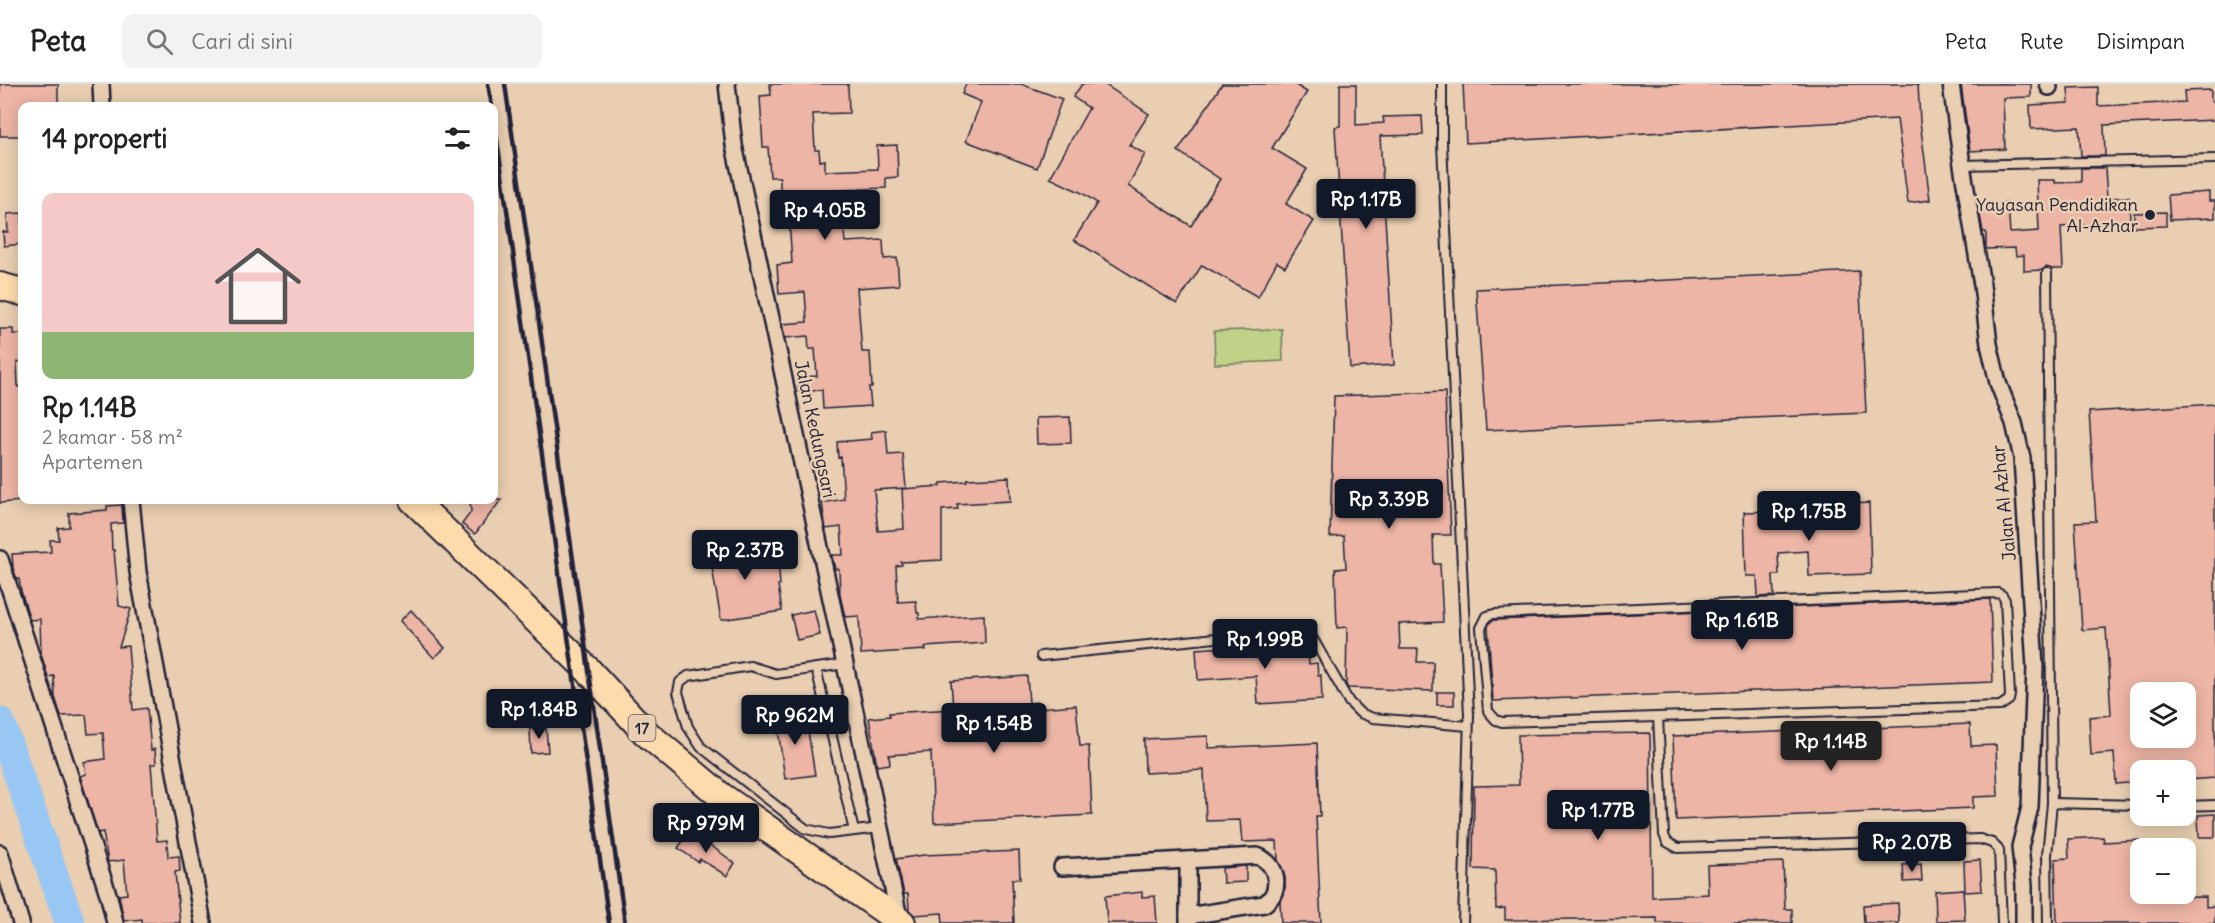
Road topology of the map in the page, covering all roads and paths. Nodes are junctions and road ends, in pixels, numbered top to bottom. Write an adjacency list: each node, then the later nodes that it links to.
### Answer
1 (101, 84): 5 (street)
2 (727, 84): 15 (street, Jalan Kedungsari)
3 (1442, 84): 18 (lane)
4 (1951, 84): 7 (street, Jalan Al Azhar)
5 (102, 102)
6 (2215, 159): 7 (lane)
7 (1962, 165): 35 (street, Jalan Al Azhar)
8 (2047, 273): 19 (lane)
9 (0, 286): 10 (highway)
10 (18, 291)
11 (131, 504): 32 (street)
12 (417, 504): 29 (highway, 17)
13 (0, 559): 31 (street)
14 (1041, 656): 18 (lane)
15 (845, 664): 16 (lane); 23 (street, Jalan Kedungsari)
16 (816, 669): 24 (lane); 24 (lane)
17 (1658, 717): 17 (lane); 34 (lane)
18 (1468, 726): 33 (lane)
19 (2052, 803): 20 (lane); 36 (lane)
20 (2130, 805)
21 (2215, 805): 22 (lane)
22 (2196, 806)
23 (880, 828): 24 (lane); 29 (street, Jalan Kedungsari)
24 (854, 831)
25 (0, 854): 30 (street)
26 (1188, 860): 27 (street); 28 (street); 28 (street)
27 (1062, 867)
28 (1188, 919)
29 (901, 922)
30 (21, 923)
31 (115, 923)
32 (203, 923)
33 (1463, 923)
34 (2002, 923)
35 (2024, 923)
36 (2048, 923)

